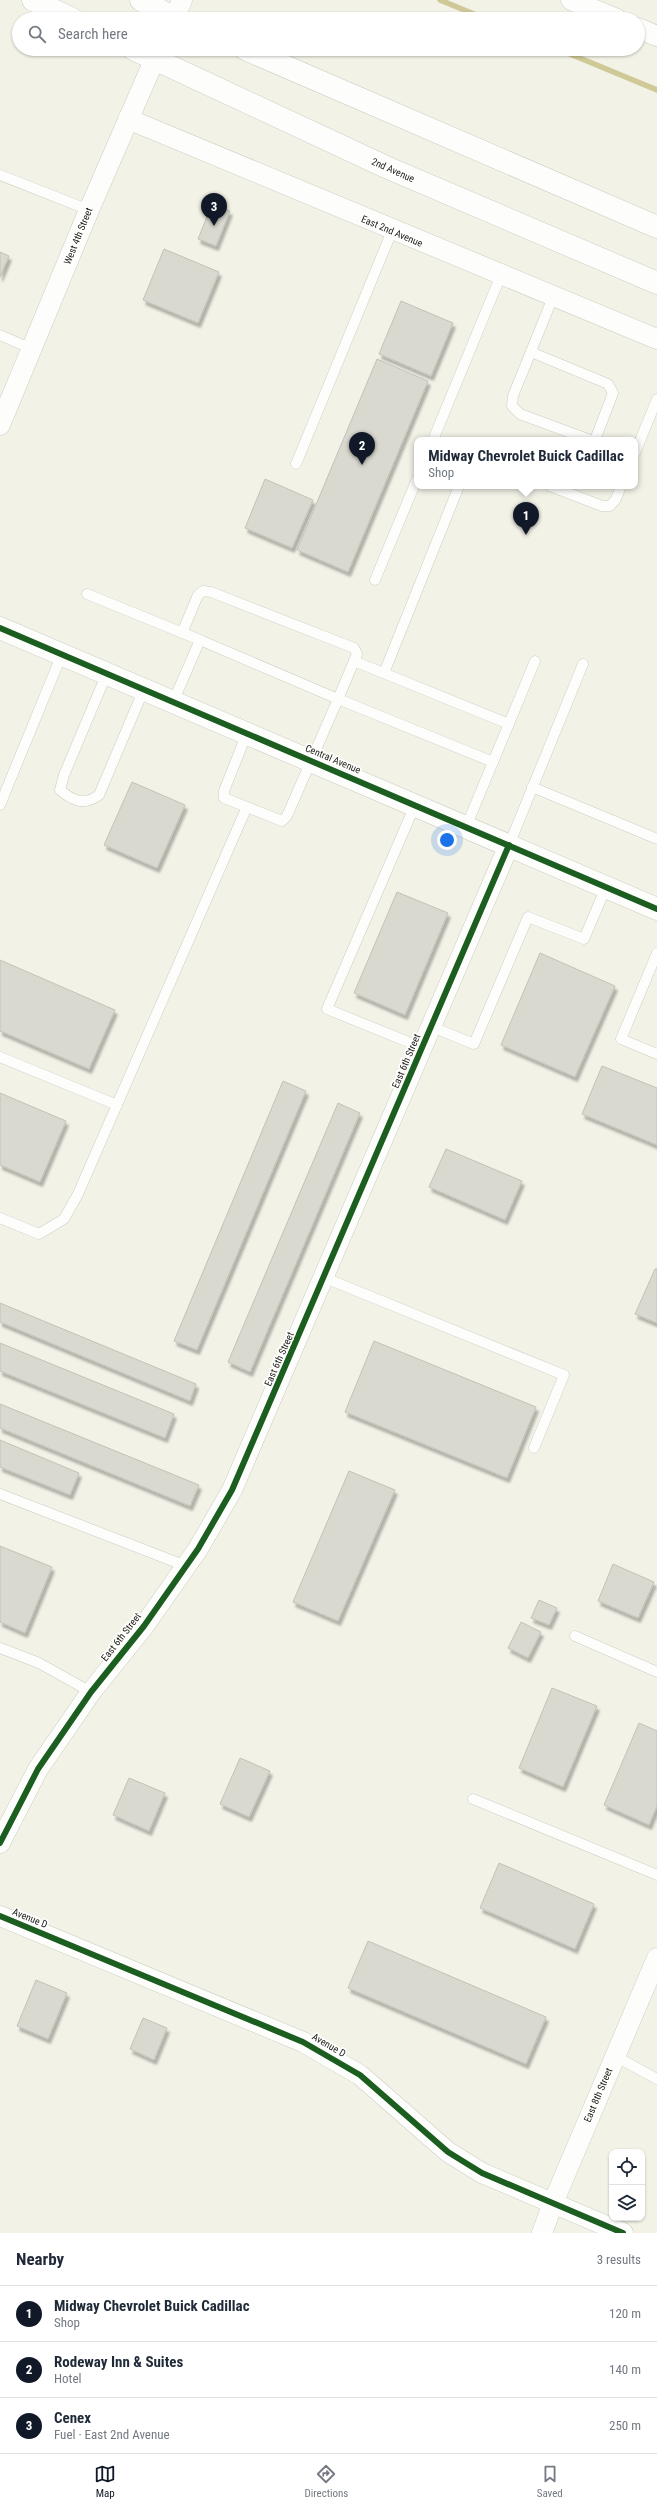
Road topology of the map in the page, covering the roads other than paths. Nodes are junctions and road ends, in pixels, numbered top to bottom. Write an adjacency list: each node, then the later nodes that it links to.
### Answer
1 (33, 0): 4 (main road)
2 (141, 0): 5 (main road)
3 (571, 0): 6 (street)
4 (58, 12)
5 (172, 12)
6 (600, 12)
7 (645, 31): 8 (street)
8 (657, 36)
9 (156, 56): 12 (street, West 4th Street)
10 (161, 56): 18 (main road, 2nd Avenue)
11 (261, 56): 15 (main road)
12 (128, 119): 14 (street, West 4th Street); 16 (street, East 2nd Avenue)
13 (0, 175): 14 (lane)
14 (89, 210): 22 (street, West 4th Street)
15 (657, 227)
16 (392, 231): 17 (street, East 2nd Avenue); 30 (lane)
17 (501, 275): 19 (street, East 2nd Avenue); 26 (lane)
18 (657, 283)
19 (553, 297): 21 (street, East 2nd Avenue); 23 (lane)
20 (0, 335): 22 (lane)
21 (657, 339)
22 (32, 349): 25 (street, West 4th Street)
23 (531, 352): 27 (lane); 28 (lane)
24 (657, 398): 29 (lane)
25 (0, 425)
26 (434, 437)
27 (582, 437)
28 (596, 437)
29 (638, 446)
30 (296, 464)
31 (414, 486): 35 (lane)
32 (458, 489): 45 (lane)
33 (558, 489): 34 (lane)
34 (620, 489)
35 (375, 580)
36 (87, 594): 38 (lane)
37 (0, 628): 40 (main road, Central Avenue)
38 (182, 633): 39 (lane); 41 (lane)
39 (200, 640): 47 (lane); 48 (lane)
40 (62, 654): 44 (main road, Central Avenue); 54 (lane)
41 (354, 661): 45 (lane); 47 (lane)
42 (535, 661): 49 (lane)
43 (583, 664): 55 (lane)
44 (107, 673): 46 (main road, Central Avenue); 46 (lane)
45 (384, 673): 49 (lane)
46 (144, 689): 48 (main road, Central Avenue)
47 (338, 699): 51 (lane); 52 (lane)
48 (173, 702): 50 (main road, Central Avenue)
49 (509, 724): 52 (lane)
50 (247, 733): 51 (main road, Central Avenue); 58 (lane)
51 (311, 760): 57 (main road, Central Avenue); 58 (lane)
52 (493, 762): 59 (lane)
53 (0, 776): 54 (lane)
54 (10, 780): 56 (lane)
55 (532, 786): 60 (lane); 61 (lane)
56 (0, 805)
57 (414, 805): 59 (main road, Central Avenue); 66 (lane)
58 (246, 809): 69 (lane)
59 (466, 827): 61 (main road, Central Avenue)
60 (657, 839)
61 (509, 846): 62 (main road, Central Avenue); 65 (street, East 6th Street)
62 (606, 887): 63 (main road, Central Avenue); 65 (lane)
63 (657, 909)
64 (657, 953): 67 (lane)
65 (432, 1027): 66 (street, East 6th Street)
66 (423, 1048): 71 (street, East 6th Street)
67 (657, 1054)
68 (0, 1057): 69 (lane)
69 (117, 1105): 70 (lane)
70 (0, 1218)
71 (325, 1278): 72 (lane); 74 (street, East 6th Street)
72 (534, 1448)
73 (0, 1494): 74 (lane)
74 (186, 1566): 78 (street, East 6th Street)
75 (575, 1636): 77 (lane)
76 (0, 1648): 78 (lane)
77 (657, 1672)
78 (91, 1692): 80 (street, East 6th Street)
79 (473, 1799): 81 (lane)
80 (0, 1843)
81 (657, 1875)
82 (0, 1916): 86 (street, Avenue D)
83 (657, 1958): 84 (street, East 8th Street)
84 (615, 2056): 85 (lane); 86 (street, East 8th Street)
85 (657, 2079)
86 (552, 2203): 87 (street, East 8th Street); 88 (street, Avenue D)
87 (542, 2233)
88 (623, 2233)

